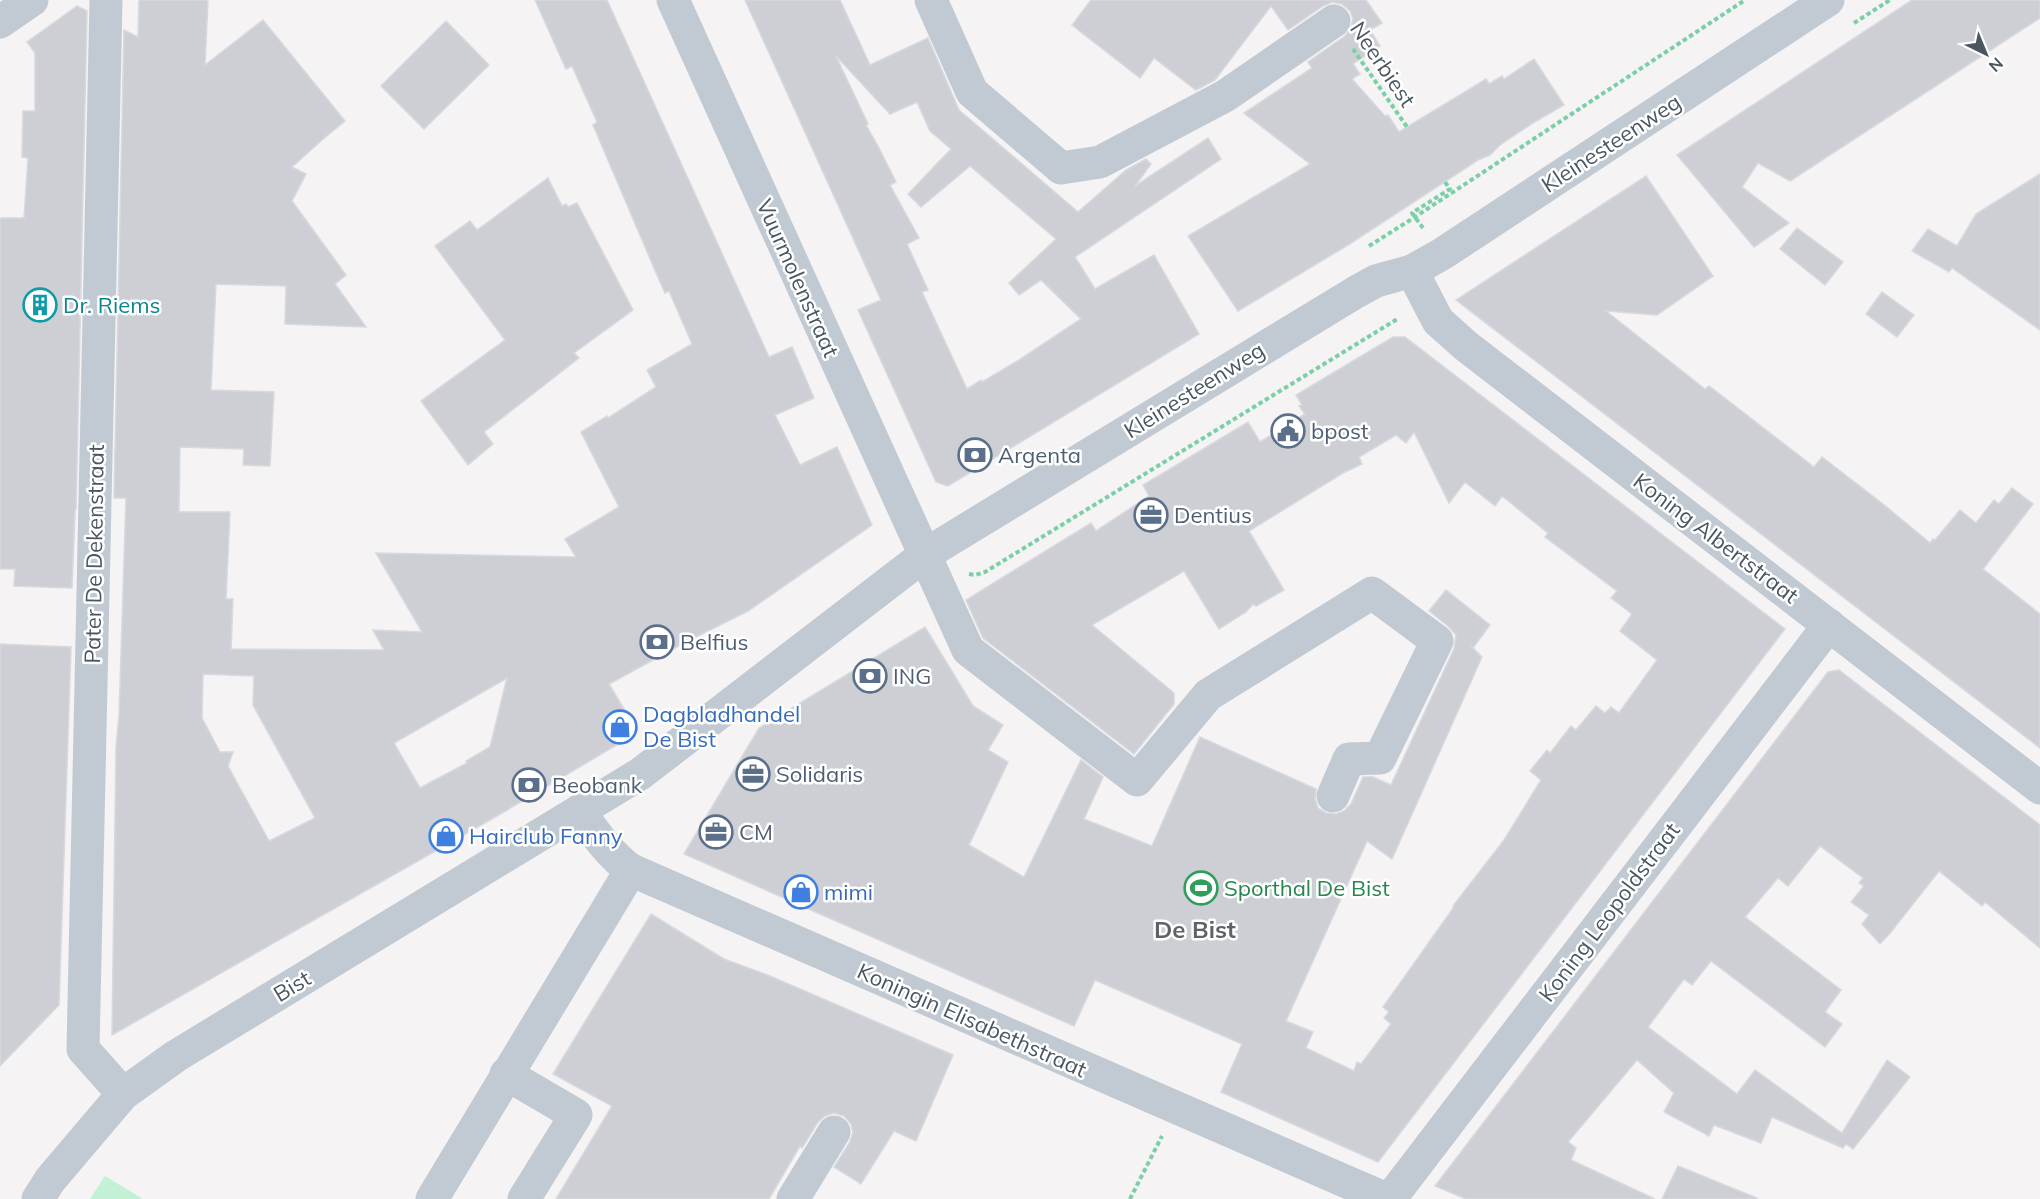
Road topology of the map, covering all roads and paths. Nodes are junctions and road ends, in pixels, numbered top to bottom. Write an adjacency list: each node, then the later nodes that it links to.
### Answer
1 (32, 0): 7 (street)
2 (106, 0): 19 (street, Pater De Dekenstraat)
3 (673, 0): 12 (street, Vuurmolenstraat)
4 (931, 0): 6 (street)
5 (1828, 0): 10 (street, Kleinesteenweg)
6 (1334, 21): 8 (path, Neerbiest)
7 (0, 22)
8 (1407, 128)
9 (1445, 182): 10 (path)
10 (1442, 254): 11 (street, Kleinesteenweg)
11 (1412, 271): 12 (street, Kleinesteenweg); 13 (street, Koning Albertstraat)
12 (926, 554): 15 (street, Vuurmolenstraat); 16 (street, Kleinesteenweg)
13 (1829, 625): 14 (street, Koning Albertstraat); 27 (street, Koning Leopoldstraat)
14 (2040, 788)
15 (1333, 796)
16 (579, 811): 17 (street, Koningin Elisabethstraat); 19 (street, Bist)
17 (631, 870): 18 (street); 20 (street, Koningin Elisabethstraat)
18 (506, 1074): 23 (street); 24 (street)
19 (123, 1094): 22 (street, Bist)
20 (1175, 1109): 26 (path); 27 (street, Koningin Elisabethstraat)
21 (834, 1132): 25 (street)
22 (39, 1199)
23 (432, 1199)
24 (524, 1199)
25 (793, 1199)
26 (1130, 1199)
27 (1388, 1199)

